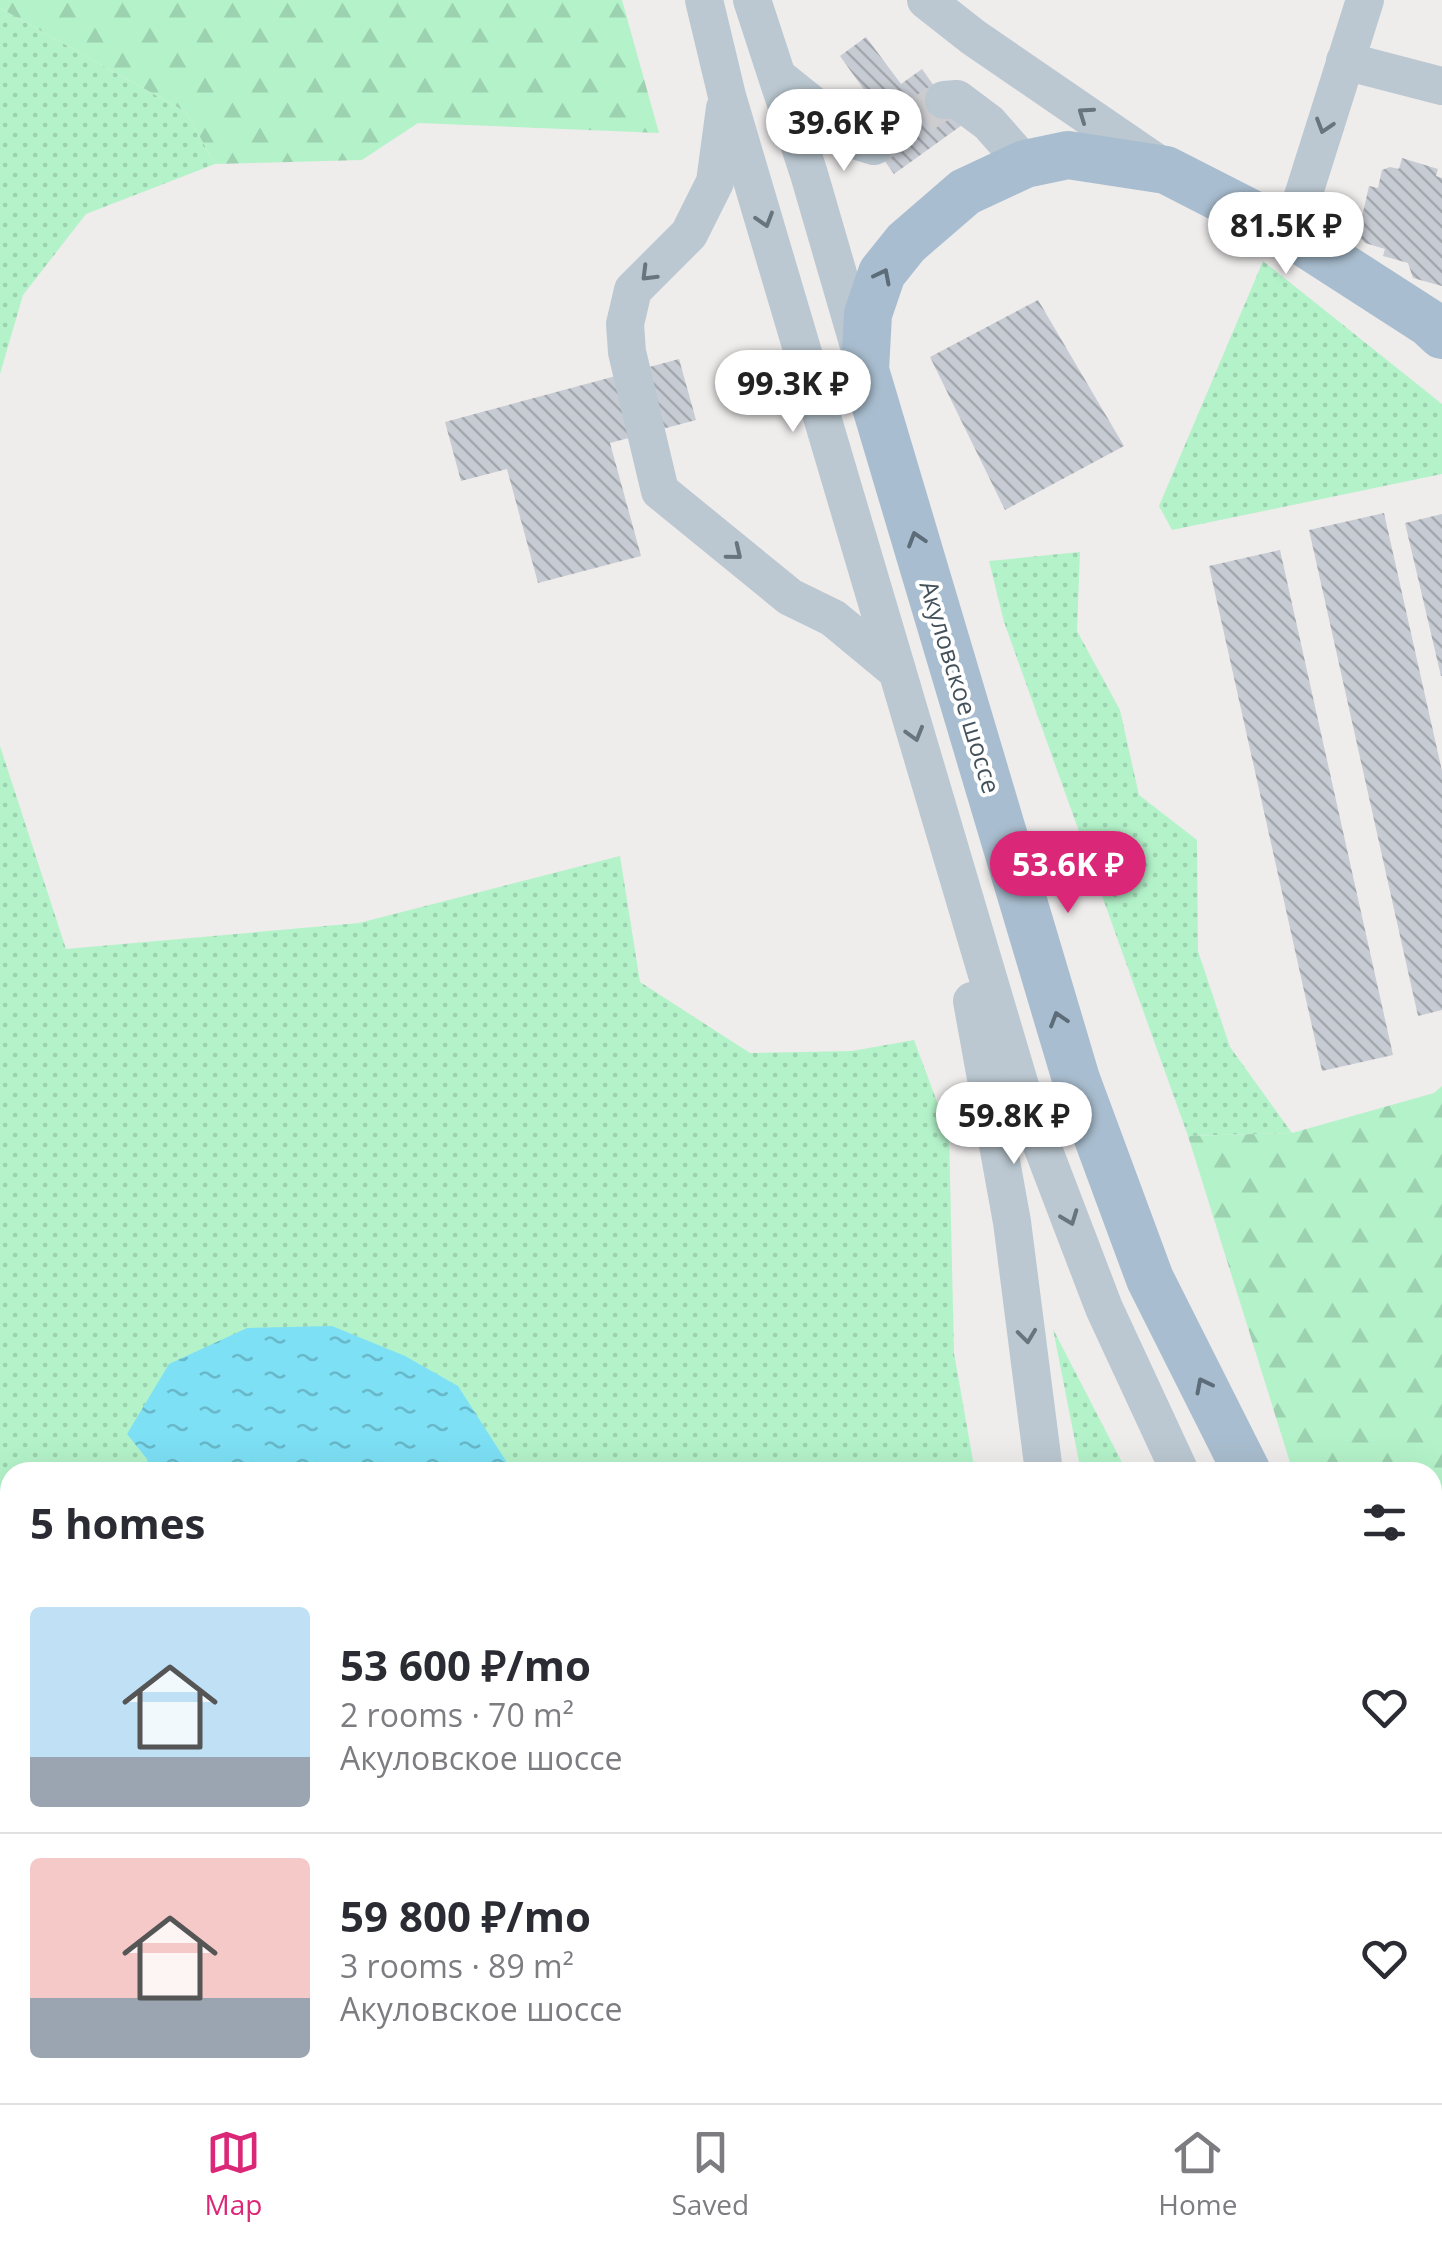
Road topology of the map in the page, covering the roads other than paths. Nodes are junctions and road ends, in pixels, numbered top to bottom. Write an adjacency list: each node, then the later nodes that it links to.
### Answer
1 (704, 0): 8 (street)
2 (752, 0): 6 (street, Акуловское шоссе)
3 (926, 0): 12 (street, one-way to 3)
4 (1365, 0): 5 (street)
5 (1344, 61): 7 (street); 13 (street, one-way to 13)
6 (778, 77): 10 (street); 15 (street, Акуловское шоссе)
7 (1442, 86)
8 (727, 96): 16 (street, one-way to 16); 16 (street, one-way to 16)
9 (944, 100): 11 (street)
10 (874, 146)
11 (1025, 164): 12 (main road); 15 (main road, one-way to 11)
12 (1166, 170): 13 (main road)
13 (1291, 234): 14 (main road)
14 (1442, 335)
15 (866, 370): 20 (main road, Акуловское шоссе, one-way to 15)
16 (897, 671): 17 (street, one-way to 17)
17 (942, 826): 18 (street, one-way to 18); 19 (street, one-way to 19)
18 (1043, 1462)
19 (1175, 1462)
20 (1242, 1462)

